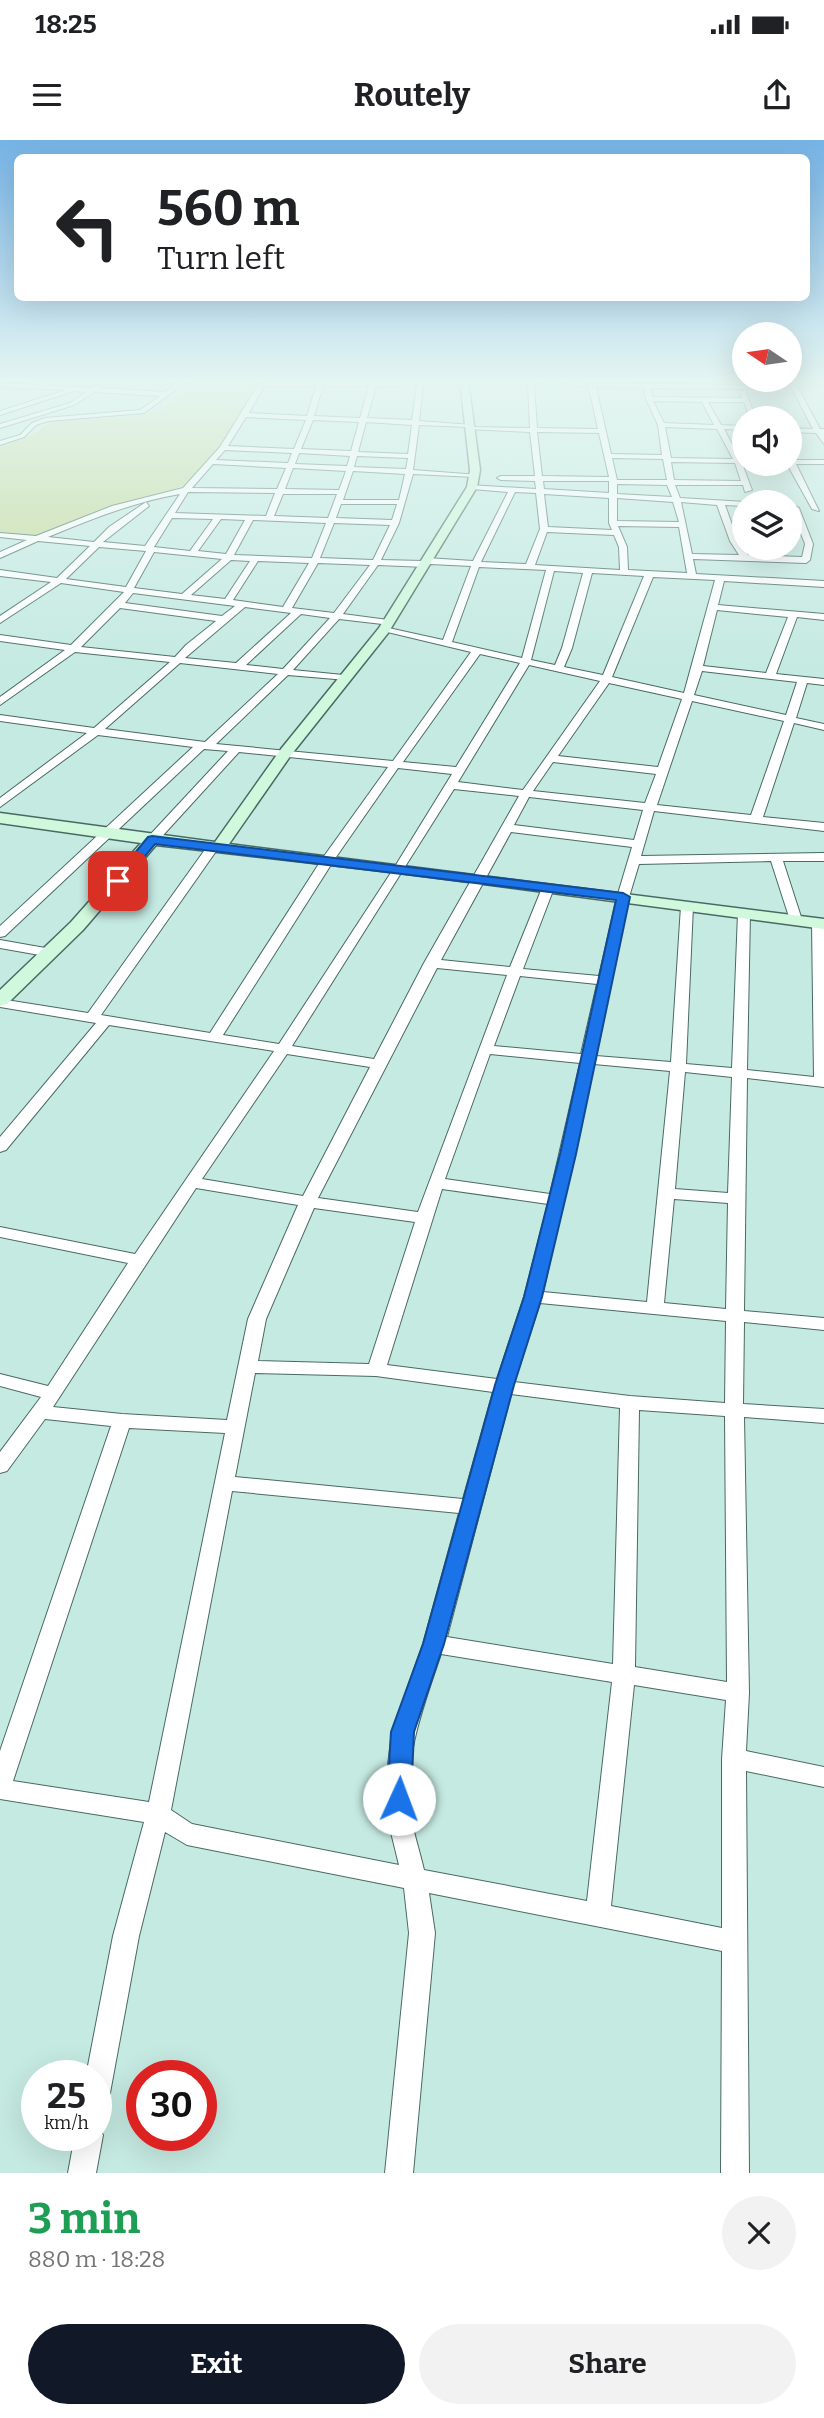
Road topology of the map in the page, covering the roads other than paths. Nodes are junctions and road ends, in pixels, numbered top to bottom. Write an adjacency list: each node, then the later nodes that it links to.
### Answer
1 (201, 475): 18 (street)
2 (286, 475): 21 (street)
3 (349, 475): 22 (street)
4 (409, 475): 27 (street)
5 (437, 475): 13 (street)
6 (473, 475): 13 (street)
7 (539, 475): 12 (street)
8 (611, 475): 14 (street)
9 (670, 475): 16 (street)
10 (744, 476): 15 (street)
11 (800, 476): 31 (street)
12 (539, 478): 13 (street); 14 (street); 19 (street)
13 (473, 480): 17 (street); 58 (street)
14 (612, 480): 16 (street); 23 (street)
15 (745, 483): 16 (street); 20 (street)
16 (671, 484): 25 (street)
17 (513, 489): 19 (street); 59 (street)
18 (186, 490): 21 (street); 24 (street); 32 (street)
19 (540, 490): 23 (street); 40 (street)
20 (748, 490)
21 (280, 491): 22 (street); 35 (street)
22 (343, 492): 26 (street)
23 (612, 494): 25 (street); 38 (street)
24 (156, 495): 45 (street); 46 (street)
25 (678, 500): 28 (street); 39 (street)
26 (338, 502): 27 (street); 36 (street)
27 (402, 502): 37 (street)
28 (720, 502): 29 (street); 44 (street)
29 (732, 503)
30 (802, 509): 31 (street)
31 (820, 510)
32 (169, 515): 33 (street); 47 (street)
33 (219, 517): 34 (street); 48 (street)
34 (250, 518): 35 (street); 51 (street)
35 (269, 519): 36 (street)
36 (330, 521): 37 (street); 55 (street)
37 (396, 523): 57 (street)
38 (613, 523): 39 (street); 42 (street)
39 (682, 525): 50 (street)
40 (544, 529): 42 (street); 60 (street)
41 (802, 529): 53 (street)
42 (616, 533): 63 (street)
43 (0, 535): 45 (street)
44 (732, 535)
45 (38, 538): 46 (street); 49 (street)
46 (96, 545): 47 (street); 68 (street)
47 (151, 549): 48 (street); 71 (street)
48 (192, 553): 51 (street)
49 (0, 555)
50 (688, 556): 52 (street); 66 (street)
51 (229, 557): 54 (street); 72 (street)
52 (732, 558)
53 (802, 558)
54 (255, 559): 55 (street); 73 (street)
55 (316, 560): 57 (street); 77 (street)
56 (782, 560): 69 (street)
57 (377, 561): 58 (street); 80 (street)
58 (426, 563): 59 (street); 84 (street)
59 (476, 564): 60 (street); 86 (street)
60 (530, 566): 61 (street)
61 (551, 567): 62 (street); 90 (street)
62 (588, 570): 63 (street); 92 (street)
63 (624, 572): 65 (street)
64 (0, 573): 68 (street)
65 (650, 573): 66 (street); 97 (street)
66 (692, 576): 67 (street)
67 (720, 578): 69 (street); 76 (street)
68 (60, 580): 71 (street); 83 (street)
69 (785, 582): 70 (street)
70 (824, 584)
71 (131, 588): 72 (street); 75 (street)
72 (186, 595): 73 (street)
73 (228, 601): 74 (street)
74 (243, 604): 77 (street); 82 (street)
75 (119, 605): 82 (street); 87 (street)
76 (713, 607): 79 (street); 93 (street)
77 (286, 610): 78 (street)
78 (298, 612): 80 (street); 91 (street)
79 (793, 615): 81 (street); 95 (street)
80 (336, 616): 84 (street); 94 (street)
81 (824, 617)
82 (223, 619): 89 (street)
83 (0, 620)
84 (386, 626): 86 (street); 96 (street)
85 (0, 638): 87 (street)
86 (446, 645): 88 (street)
87 (76, 649): 89 (street); 101 (street)
88 (477, 651): 90 (street); 110 (street)
89 (178, 660): 91 (street); 105 (street)
90 (526, 661): 92 (street); 111 (street)
91 (238, 667): 94 (street)
92 (558, 668): 97 (street)
93 (698, 668): 95 (street); 100 (street)
94 (284, 672): 96 (street); 106 (street)
95 (770, 676): 98 (street)
96 (343, 678): 108 (street)
97 (606, 679): 100 (street); 109 (street)
98 (803, 680): 99 (street); 103 (street)
99 (824, 682)
100 (688, 697): 103 (street); 112 (street)
101 (0, 702)
102 (0, 718): 105 (street)
103 (788, 720): 104 (street); 118 (street)
104 (824, 727)
105 (95, 732): 106 (street); 115 (street)
106 (204, 746): 107 (street); 121 (street)
107 (236, 748): 108 (street); 122 (street)
108 (286, 752): 110 (street); 123 (street)
109 (550, 758): 112 (street); 114 (street)
110 (394, 764): 111 (street); 126 (street)
111 (458, 771): 113 (street)
112 (663, 771): 116 (street)
113 (450, 785): 114 (street); 128 (street)
114 (526, 793): 116 (street); 120 (street)
115 (0, 804)
116 (650, 807): 118 (street); 124 (street)
117 (0, 818): 121 (street)
118 (756, 819): 119 (street)
119 (824, 827)
120 (509, 828): 124 (street); 129 (street)
121 (104, 834): 122 (street); 136 (street)
122 (152, 840): 123 (street); 138 (street)
123 (216, 847): 126 (street); 143 (street)
124 (636, 852): 127 (street); 131 (street)
125 (824, 857): 127 (street)
126 (328, 859): 128 (street); 144 (street)
127 (777, 860): 134 (street)
128 (400, 869): 129 (street); 146 (street)
129 (481, 879): 130 (street); 139 (street)
130 (548, 888): 131 (street); 140 (street)
131 (623, 897): 132 (street); 141 (street)
132 (687, 906): 133 (street); 149 (street)
133 (744, 914): 134 (street); 150 (street)
134 (796, 920): 135 (street)
135 (821, 924): 151 (street)
136 (0, 933)
137 (0, 944): 138 (street)
138 (51, 953): 142 (street)
139 (431, 963): 140 (street); 148 (street)
140 (515, 972): 141 (street); 145 (street)
141 (604, 981): 147 (street)
142 (0, 1001): 143 (street)
143 (99, 1018): 144 (street); 152 (street)
144 (214, 1038): 146 (street)
145 (485, 1049): 147 (street); 154 (street)
146 (282, 1050): 148 (street); 153 (street)
147 (589, 1061): 149 (street); 157 (street)
148 (379, 1064): 158 (street)
149 (678, 1069): 150 (street); 155 (street)
150 (739, 1072): 151 (street); 156 (street)
151 (823, 1083)
152 (0, 1147)
153 (192, 1182): 158 (street); 161 (street)
154 (436, 1183): 157 (street); 159 (street)
155 (665, 1193): 156 (street); 163 (street)
156 (736, 1199): 164 (street)
157 (557, 1200): 162 (street)
158 (308, 1202): 159 (street); 166 (street)
159 (425, 1218): 167 (street)
160 (0, 1232): 161 (street)
161 (139, 1260): 170 (street)
162 (533, 1297): 163 (street); 169 (street)
163 (655, 1309): 164 (street)
164 (737, 1317): 165 (street); 172 (street)
165 (824, 1324)
166 (246, 1367): 167 (street); 176 (street)
167 (376, 1370): 169 (street)
168 (0, 1380): 170 (street)
169 (504, 1385): 171 (street); 179 (street)
170 (53, 1394): 173 (street)
171 (630, 1403): 172 (street); 181 (street)
172 (734, 1409): 174 (street); 182 (street)
173 (39, 1412): 175 (street); 177 (street)
174 (824, 1416)
175 (122, 1421): 176 (street); 185 (street)
176 (236, 1427): 178 (street)
177 (0, 1466)
178 (224, 1483): 179 (street); 186 (street)
179 (470, 1507): 180 (street)
180 (433, 1644): 181 (street); 187 (street)
181 (624, 1674): 182 (street); 188 (street)
182 (738, 1693): 183 (street)
183 (734, 1759): 184 (street); 189 (street)
184 (824, 1777)
185 (0, 1787): 186 (street)
186 (158, 1814): 187 (street); 190 (street)
187 (415, 1881): 188 (street); 193 (street)
188 (598, 1914): 189 (street)
189 (734, 1942): 194 (street)
190 (102, 2060)
191 (86, 2151): 192 (street)
192 (82, 2173)
193 (399, 2173)
194 (735, 2173)

